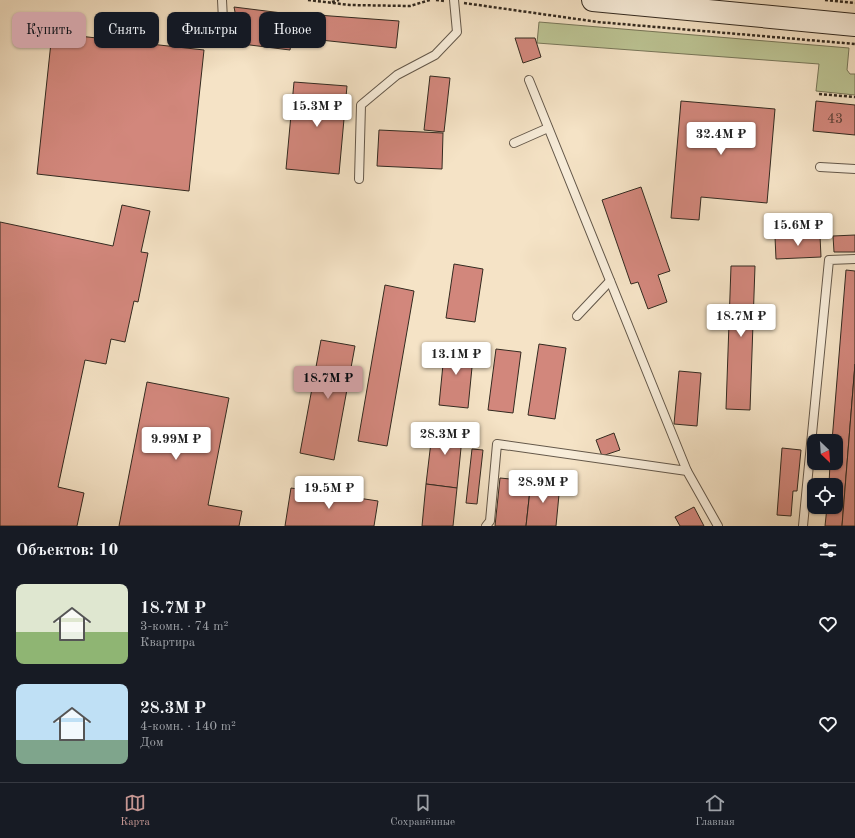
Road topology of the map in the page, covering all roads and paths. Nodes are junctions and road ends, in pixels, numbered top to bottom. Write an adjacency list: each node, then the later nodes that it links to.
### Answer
1 (222, 0): 11 (lane)
2 (308, 0): 9 (path)
3 (339, 0): 9 (path)
4 (430, 0): 9 (path)
5 (436, 0): 8 (path)
6 (593, 0): 12 (main road)
7 (825, 0): 10 (path)
8 (454, 1): 13 (path); 21 (lane)
9 (330, 2)
10 (855, 3)
11 (223, 12)
12 (855, 25)
13 (855, 44)
14 (529, 80): 17 (lane)
15 (818, 94): 16 (path)
16 (855, 97)
17 (548, 128): 18 (lane); 23 (lane)
18 (514, 143)
19 (820, 167): 20 (lane)
20 (855, 169)
21 (359, 179)
22 (855, 259): 28 (lane)
23 (610, 281): 24 (lane); 25 (lane)
24 (577, 316)
25 (688, 471): 26 (lane); 27 (lane)
26 (486, 526)
27 (718, 526)
28 (803, 526)

